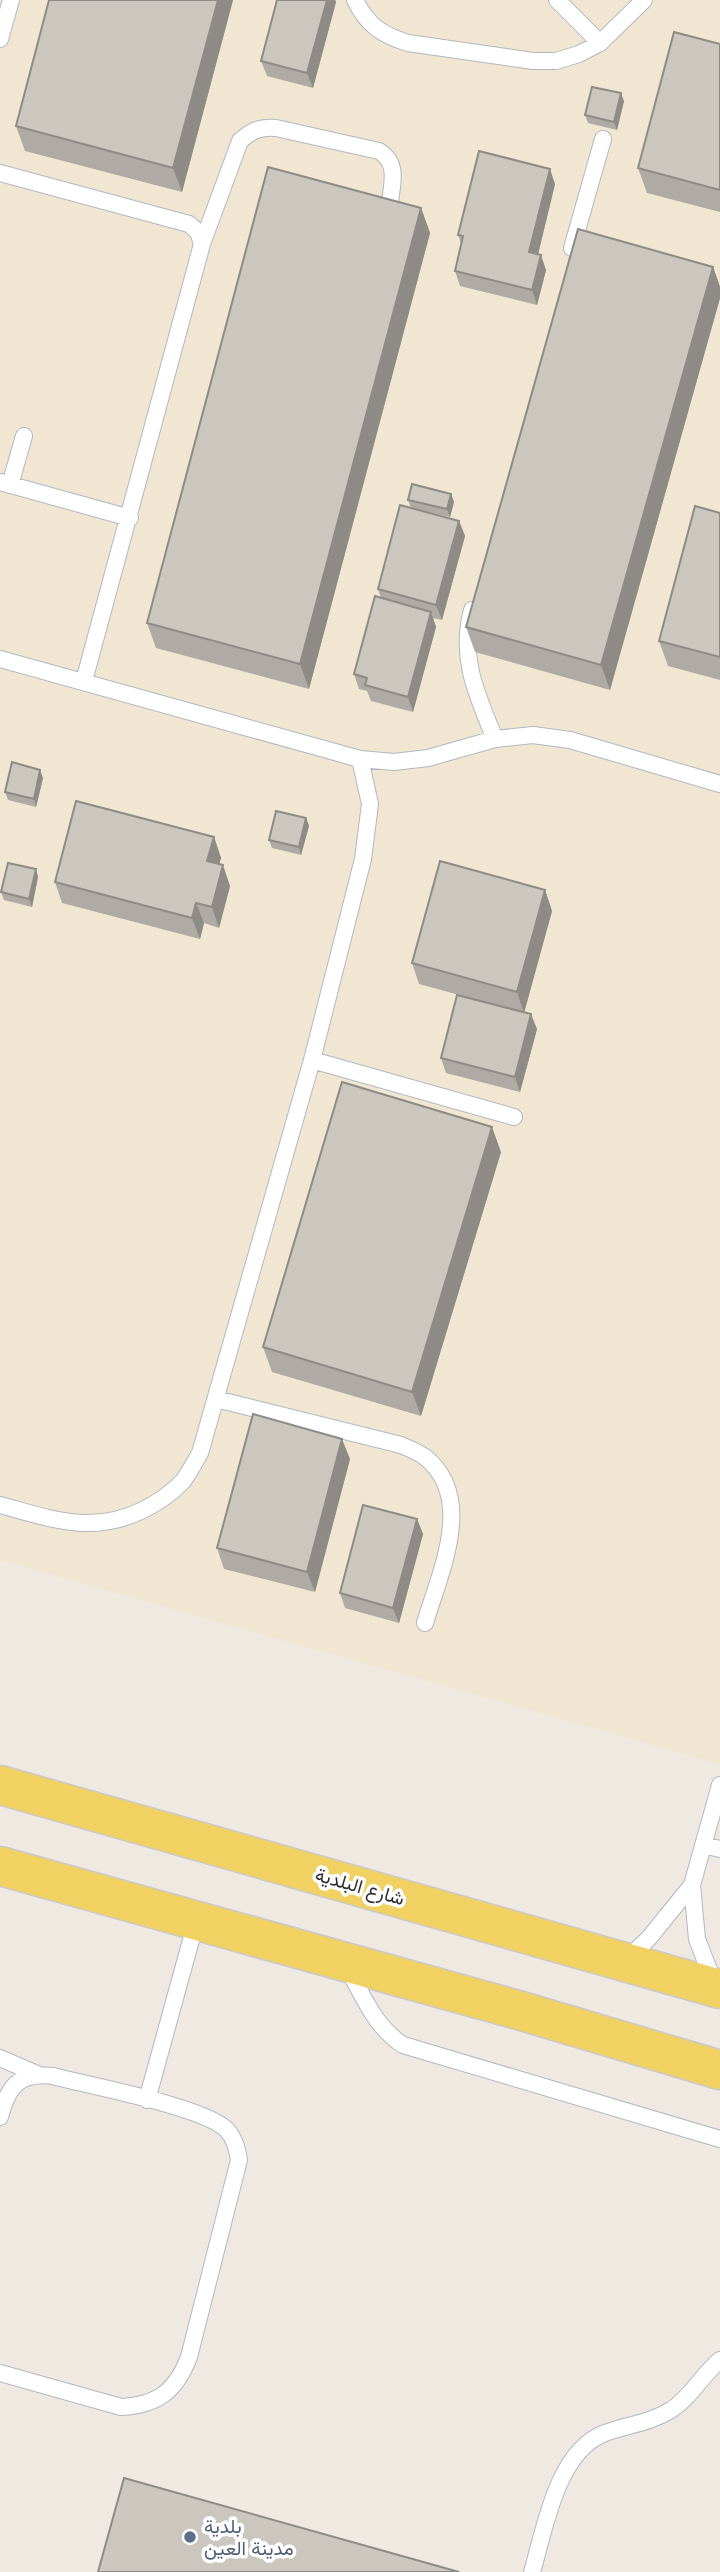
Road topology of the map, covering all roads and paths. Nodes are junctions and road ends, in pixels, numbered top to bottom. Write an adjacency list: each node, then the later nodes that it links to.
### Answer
1 (11, 0): 5 (lane)
2 (355, 0): 6 (lane)
3 (558, 0): 6 (lane)
4 (644, 0): 6 (lane)
5 (0, 39)
6 (600, 43)
7 (603, 139): 11 (lane)
8 (0, 173): 10 (lane)
9 (390, 202): 10 (lane)
10 (202, 244): 14 (lane)
11 (570, 258)
12 (24, 436): 13 (lane)
13 (5, 483): 14 (lane)
14 (130, 518): 17 (lane)
15 (477, 592): 18 (lane)
16 (0, 659): 17 (lane)
17 (85, 681): 19 (lane)
18 (495, 739): 19 (lane); 20 (lane)
19 (360, 759): 21 (lane)
20 (720, 784)
21 (312, 1060): 22 (lane); 23 (lane)
22 (514, 1117)
23 (216, 1399): 24 (lane); 25 (lane)
24 (0, 1505)
25 (425, 1623)
26 (0, 1785): 33 (main road, شارع البلدية)
27 (720, 1785): 28 (lane)
28 (703, 1845): 29 (lane); 31 (lane)
29 (720, 1849)
30 (0, 1866): 32 (main road)
31 (691, 1885): 33 (lane); 35 (lane)
32 (196, 1922): 34 (main road); 39 (lane)
33 (625, 1961): 35 (main road, شارع البلدية)
34 (344, 1962): 37 (main road); 41 (lane)
35 (718, 1989)
36 (0, 2058): 38 (lane)
37 (720, 2070)
38 (37, 2074): 39 (lane); 40 (lane)
39 (147, 2101): 43 (lane)
40 (0, 2117)
41 (720, 2139)
42 (720, 2360): 44 (lane)
43 (0, 2373)
44 (533, 2572)

